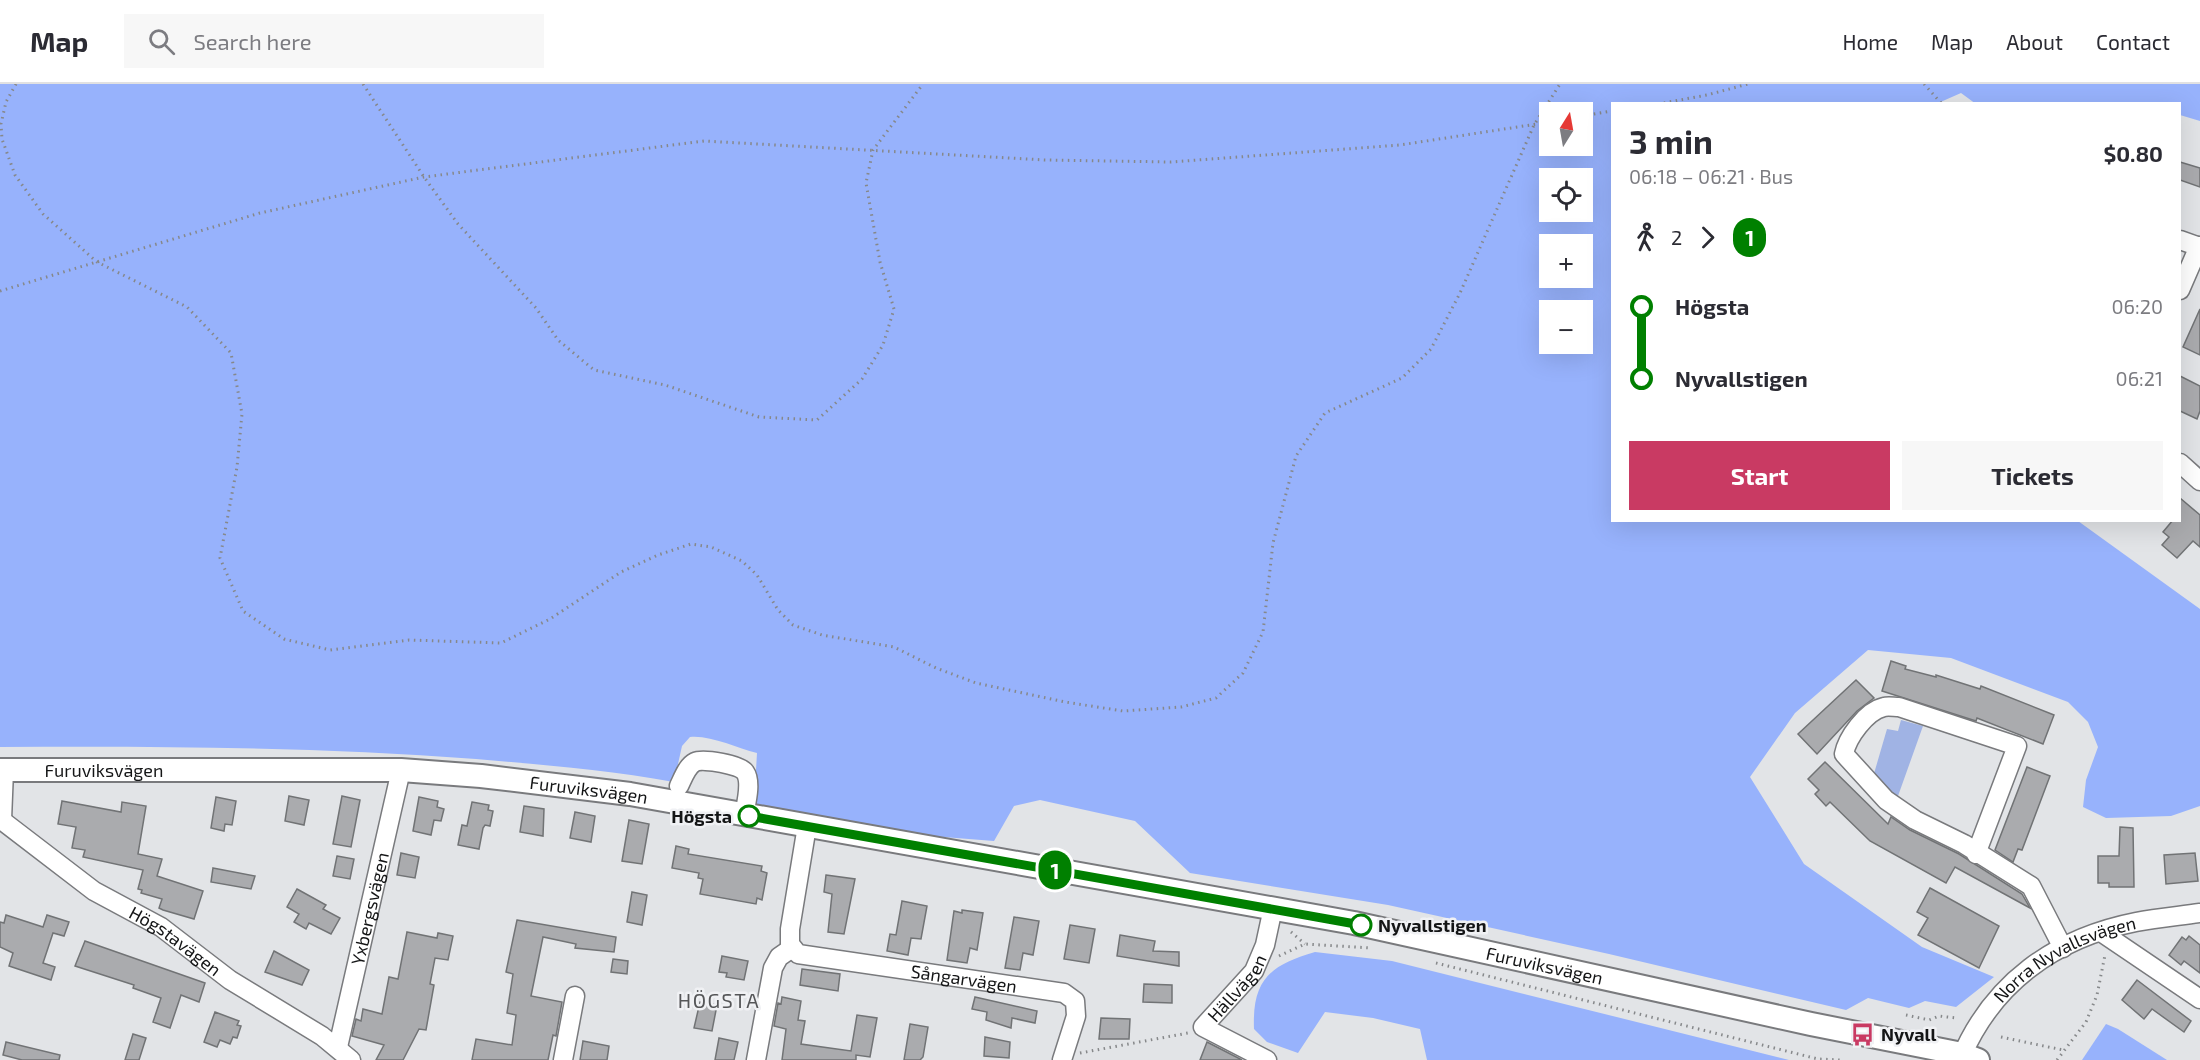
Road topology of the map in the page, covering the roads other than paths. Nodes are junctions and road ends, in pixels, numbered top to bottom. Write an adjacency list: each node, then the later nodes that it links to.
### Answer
1 (2181, 240): 2 (street)
2 (2199, 246): 3 (street)
3 (2181, 288)
4 (2181, 464): 5 (street)
5 (2200, 481)
6 (2, 770): 7 (main road, Furuviksvägen); 10 (street, Högstavägen)
7 (401, 770): 9 (main road, Furuviksvägen); 20 (street, Yxbergsvägen)
8 (679, 786): 9 (street)
9 (744, 815): 11 (main road, Furuviksvägen)
10 (1, 820): 20 (street, Högstavägen)
11 (807, 826): 13 (main road, Furuviksvägen); 16 (street)
12 (1976, 854): 12 (street); 17 (street)
13 (1273, 908): 22 (main road, Furuviksvägen); 25 (street, Hällvägen)
14 (2200, 913): 15 (street, Norra Nyvallsvägen)
15 (2101, 932): 17 (street, Norra Nyvallsvägen); 19 (street)
16 (792, 948): 21 (street, Sångarvägen); 24 (street)
17 (2063, 948): 22 (street, Norra Nyvallsvägen)
18 (575, 996): 23 (street)
19 (2200, 999)
20 (344, 1054)
21 (1063, 1058)
22 (1967, 1058)
23 (563, 1060)
24 (756, 1060)
25 (1267, 1060)

